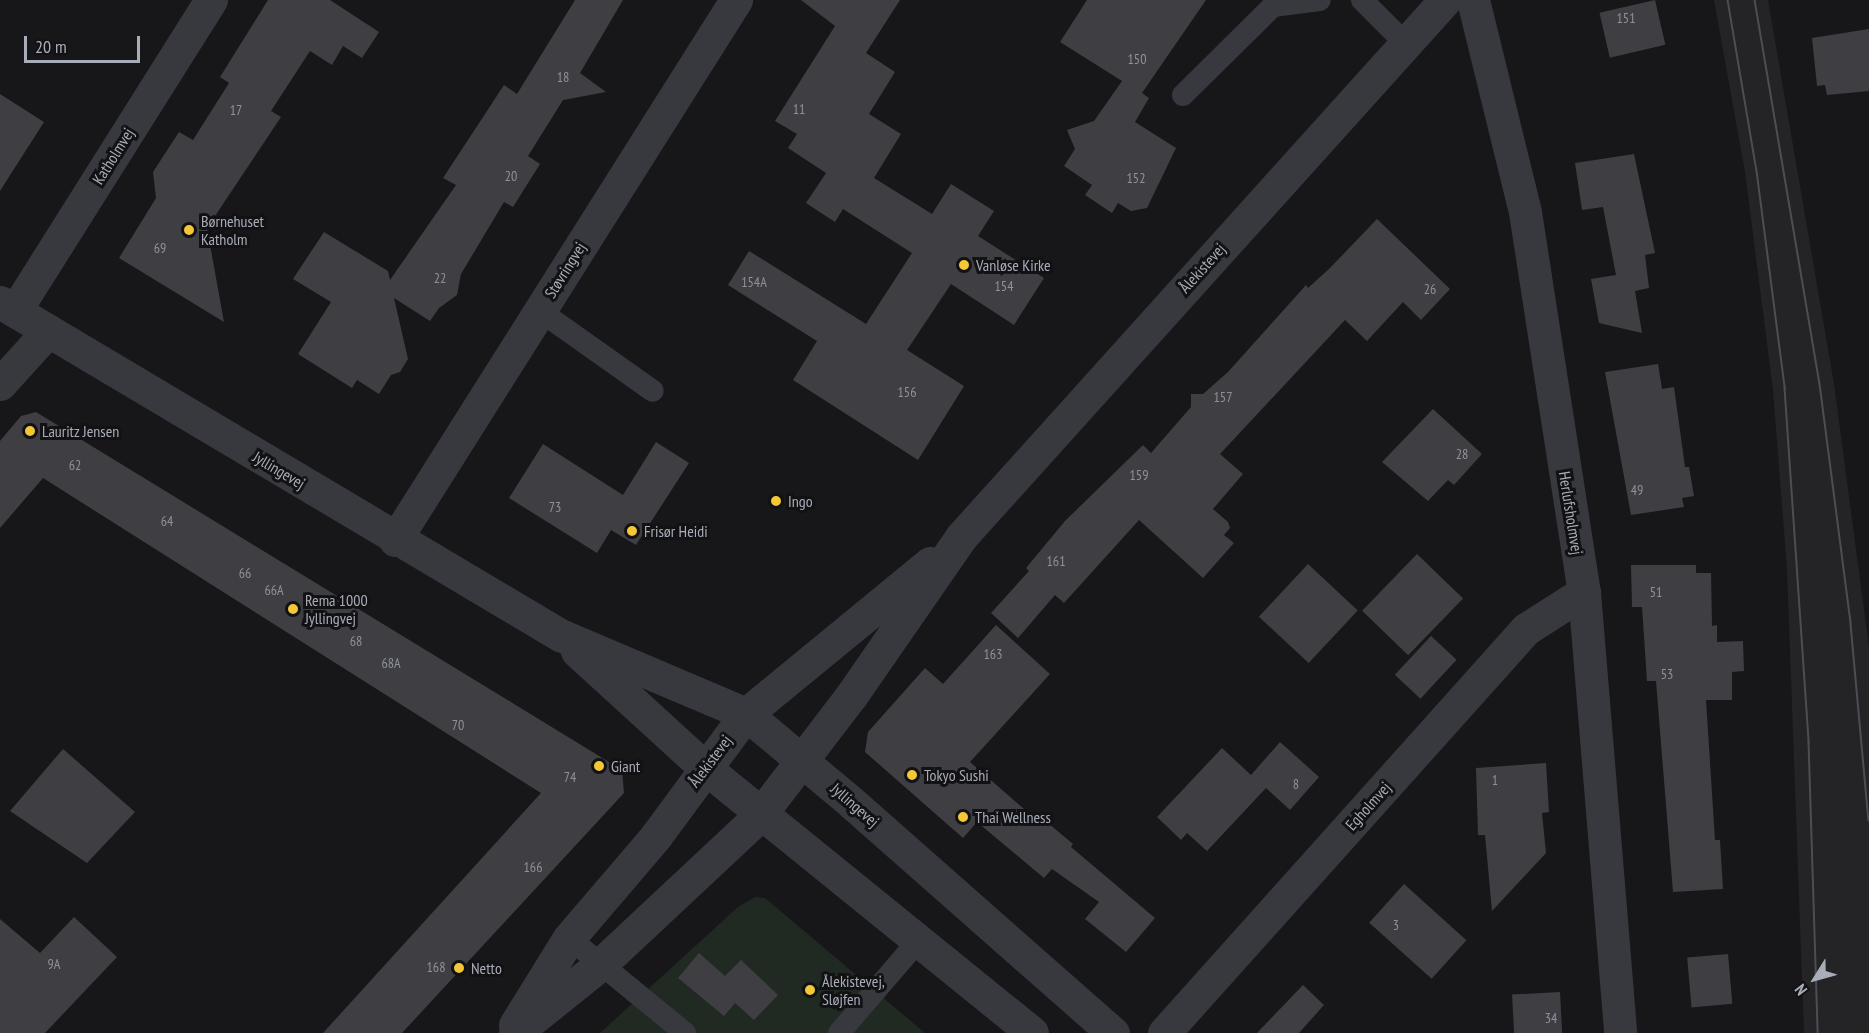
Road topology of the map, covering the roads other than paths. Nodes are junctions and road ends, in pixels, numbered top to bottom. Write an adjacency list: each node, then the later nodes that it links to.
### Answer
1 (211, 0): 9 (street, Katholmvej)
2 (736, 0): 10 (street, Støvringvej)
3 (1320, 0): 8 (lane)
4 (1362, 0): 7 (lane)
5 (1444, 0): 7 (street, Ålekistevej)
6 (1473, 0): 16 (street, Herlufsholmvej)
7 (1405, 43): 14 (street, Ålekistevej)
8 (1183, 95)
9 (8, 306): 11 (street, Jyllingevej)
10 (540, 311): 13 (lane); 15 (street, Støvringvej)
11 (48, 332): 12 (street); 15 (street, Jyllingevej)
12 (0, 384)
13 (653, 391)
14 (961, 537): 18 (street, Ålekistevej); 19 (street, Ålekistevej)
15 (395, 540): 17 (street, Jyllingevej)
16 (1584, 592): 31 (street, Egholmvej); 32 (street, Herlufsholmvej)
17 (560, 635): 18 (street, Jyllingevej); 20 (street, Jyllingevej)
18 (746, 714): 19 (street, Jyllingevej); 20 (street, Ålekistevej)
19 (801, 759): 21 (street, Ålekistevej); 30 (street, Jyllingevej)
20 (704, 767): 21 (street, Jyllingevej); 22 (street, Ålekistevej)
21 (760, 815): 23 (street, Jyllingevej); 24 (street, Ålekistevej)
22 (569, 938): 24 (lane); 25 (street, Ålekistevej)
23 (919, 939): 28 (lane); 29 (street, Jyllingevej)
24 (601, 964): 26 (street, Ålekistevej); 27 (lane)
25 (510, 1033)
26 (515, 1033)
27 (685, 1033)
28 (839, 1033)
29 (1032, 1033)
30 (1113, 1033)
31 (1164, 1033)
32 (1620, 1033)

